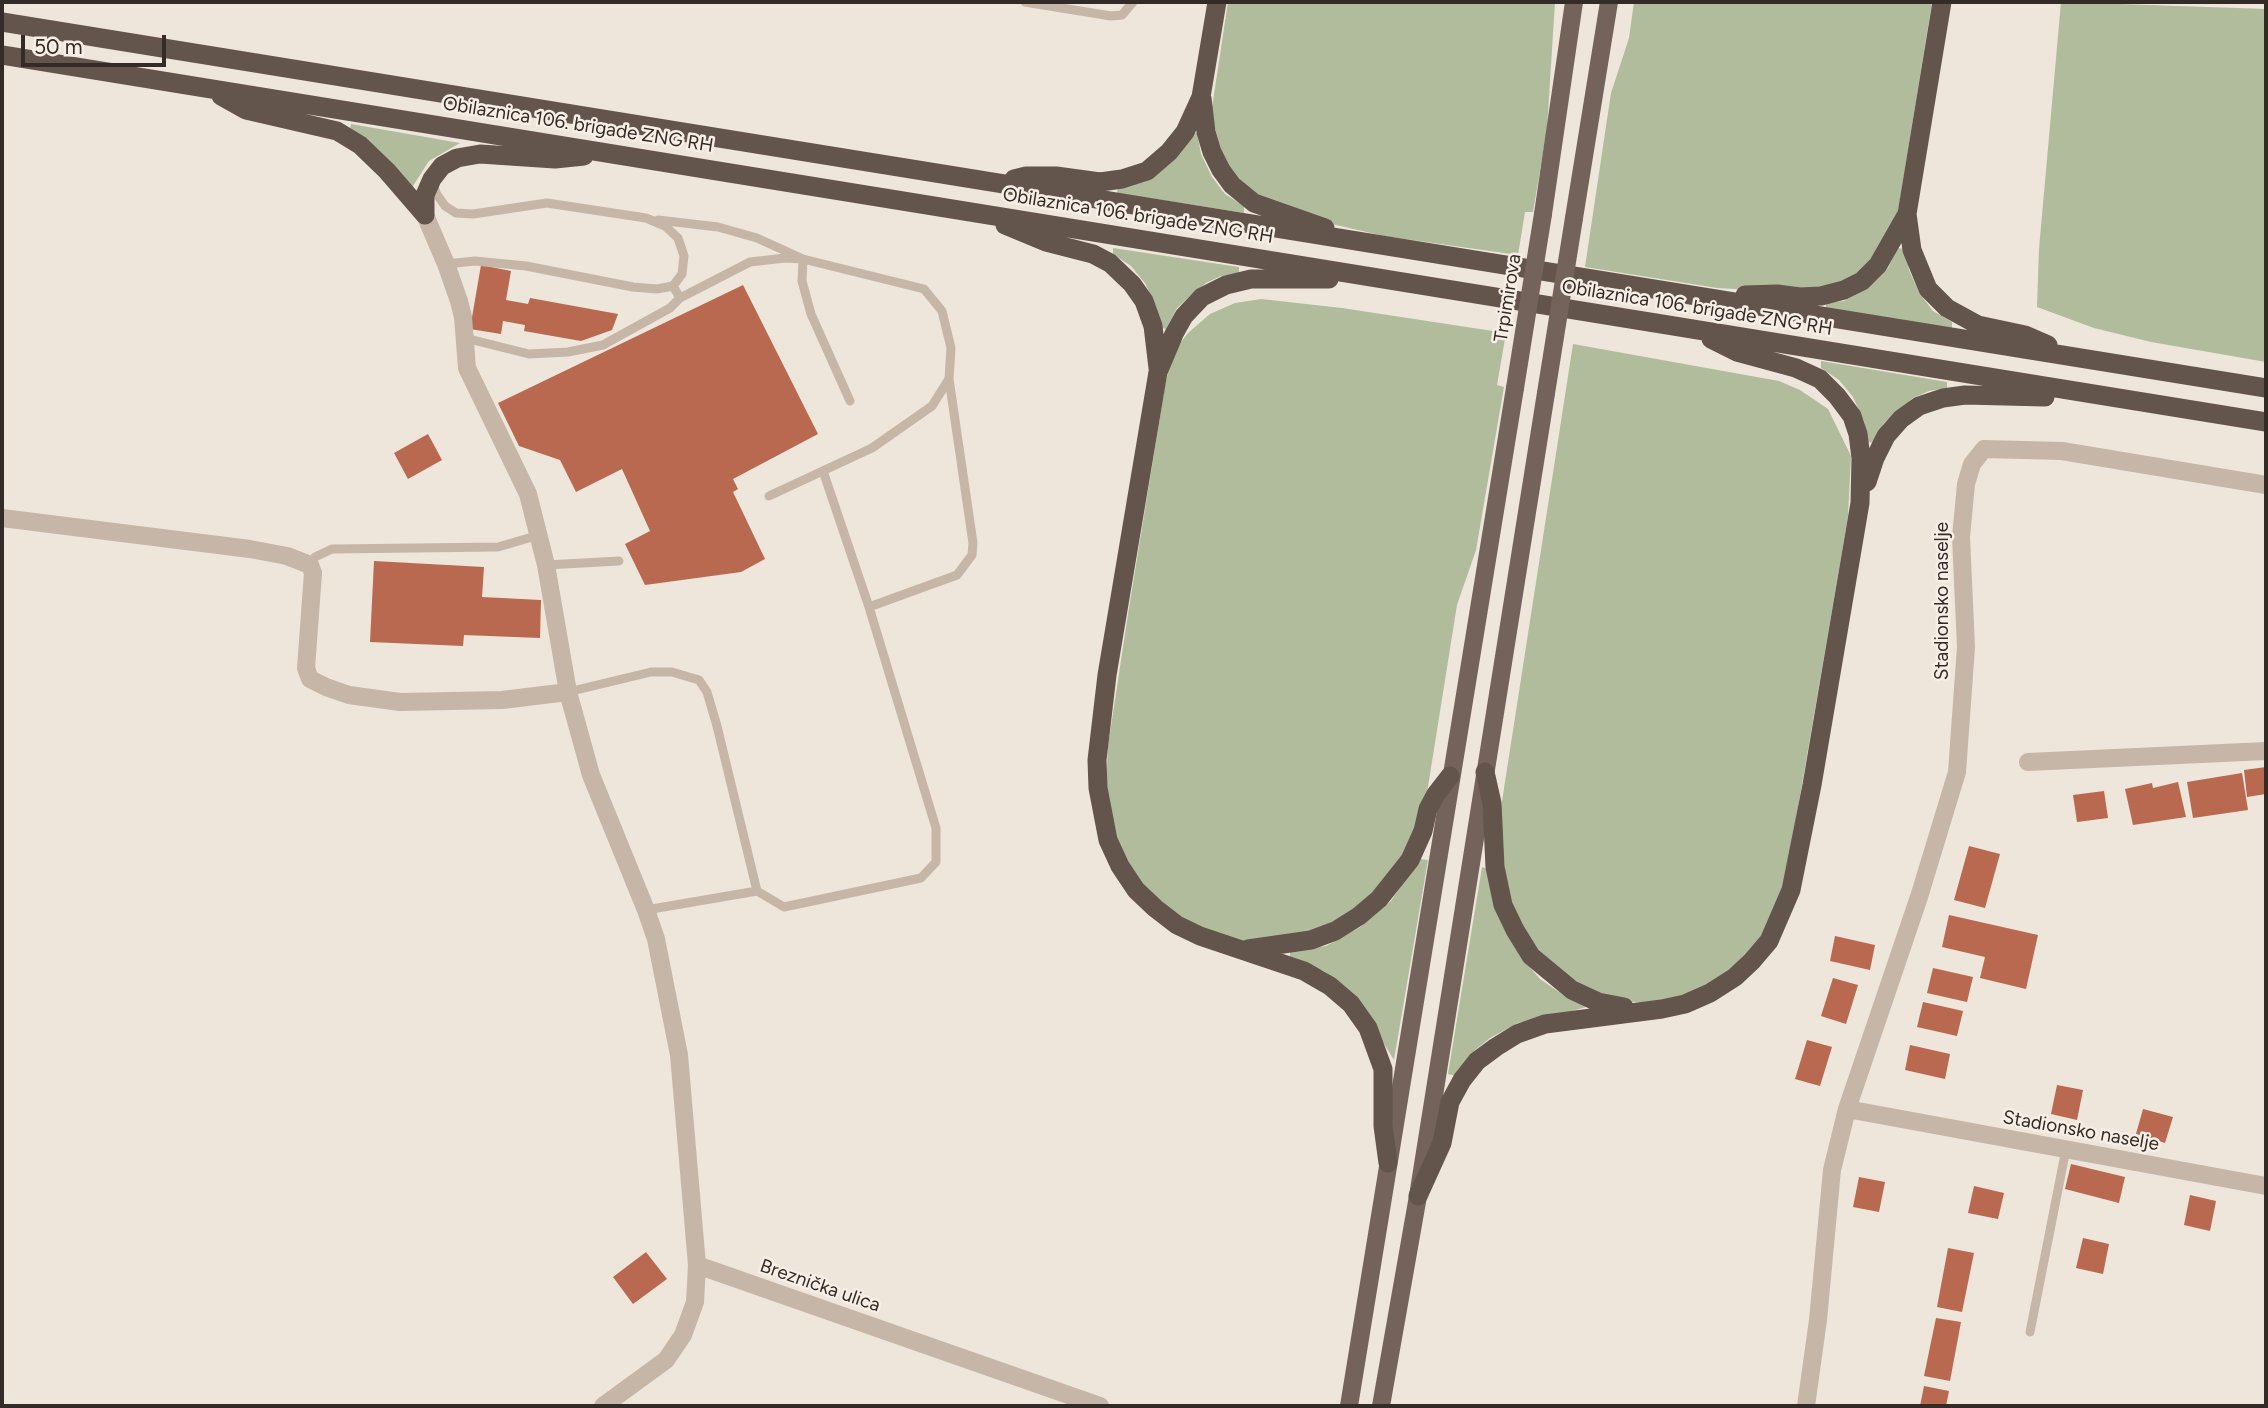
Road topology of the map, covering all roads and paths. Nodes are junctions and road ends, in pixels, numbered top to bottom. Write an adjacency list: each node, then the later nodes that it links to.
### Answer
1 (1025, 2): 2 (lane)
2 (1133, 2)
3 (1217, 2): 10 (highway)
4 (1574, 2): 48 (main road, Trpimirova, bridge)
5 (1609, 2): 47 (main road, bridge)
6 (1942, 2): 14 (highway)
7 (2, 22): 13 (highway, Obilaznica 106. brigade ZNG RH)
8 (2, 55): 9 (highway, Obilaznica 106. brigade ZNG RH)
9 (208, 89): 11 (highway, Obilaznica 106. brigade ZNG RH); 15 (highway)
10 (1202, 97): 13 (highway); 18 (highway)
11 (609, 153): 12 (highway); 16 (highway, Obilaznica 106. brigade ZNG RH)
12 (432, 179): 15 (highway); 17 (lane)
13 (996, 183): 18 (highway, Obilaznica 106. brigade ZNG RH)
14 (1907, 214): 24 (highway); 27 (highway)
15 (425, 215): 20 (street)
16 (987, 215): 21 (highway, Obilaznica 106. brigade ZNG RH); 28 (highway)
17 (646, 218): 19 (lane); 22 (lane)
18 (1355, 241): 24 (highway, Obilaznica 106. brigade ZNG RH)
19 (803, 259): 23 (lane); 29 (lane); 32 (lane)
20 (446, 264): 22 (lane); 26 (street)
21 (1356, 276): 25 (highway, Obilaznica 106. brigade ZNG RH); 28 (highway)
22 (673, 286): 23 (lane)
23 (680, 299): 26 (lane)
24 (1709, 299): 27 (highway, Obilaznica 106. brigade ZNG RH)
25 (1699, 331): 31 (highway, Obilaznica 106. brigade ZNG RH); 37 (highway)
26 (465, 338): 39 (street)
27 (2076, 357): 30 (highway, Obilaznica 106. brigade ZNG RH)
28 (1158, 372): 51 (highway)
29 (949, 379): 34 (lane); 43 (lane)
30 (2266, 388)
31 (2075, 393): 33 (highway, Obilaznica 106. brigade ZNG RH); 37 (highway)
32 (850, 401)
33 (2266, 422)
34 (823, 471): 36 (lane); 43 (lane)
35 (2266, 485): 53 (street, Stadionsko naselje)
36 (769, 496)
37 (1860, 503): 52 (highway)
38 (2, 518): 41 (street)
39 (539, 535): 41 (lane); 42 (street)
40 (619, 561): 42 (lane)
41 (310, 565): 44 (street)
42 (546, 565): 44 (street)
43 (869, 607): 49 (lane)
44 (568, 692): 49 (lane); 50 (street)
45 (2266, 751): 46 (street)
46 (2028, 762)
47 (1485, 772): 52 (highway); 57 (main road)
48 (1450, 776): 51 (highway); 55 (main road, Trpimirova)
49 (757, 891): 50 (lane)
50 (646, 910): 58 (street)
51 (1244, 949): 55 (highway)
52 (1639, 1010): 57 (highway)
53 (1847, 1109): 54 (street, Stadionsko naselje); 64 (street, Stadionsko naselje)
54 (2066, 1149): 56 (street, Stadionsko naselje); 59 (lane)
55 (1388, 1163): 62 (main road, Trpimirova)
56 (2266, 1186)
57 (1418, 1196): 63 (main road)
58 (697, 1265): 60 (street); 61 (street, Breznička ulica)
59 (2030, 1332)
60 (603, 1406)
61 (1100, 1406)
62 (1349, 1406)
63 (1381, 1406)
64 (1806, 1406)

